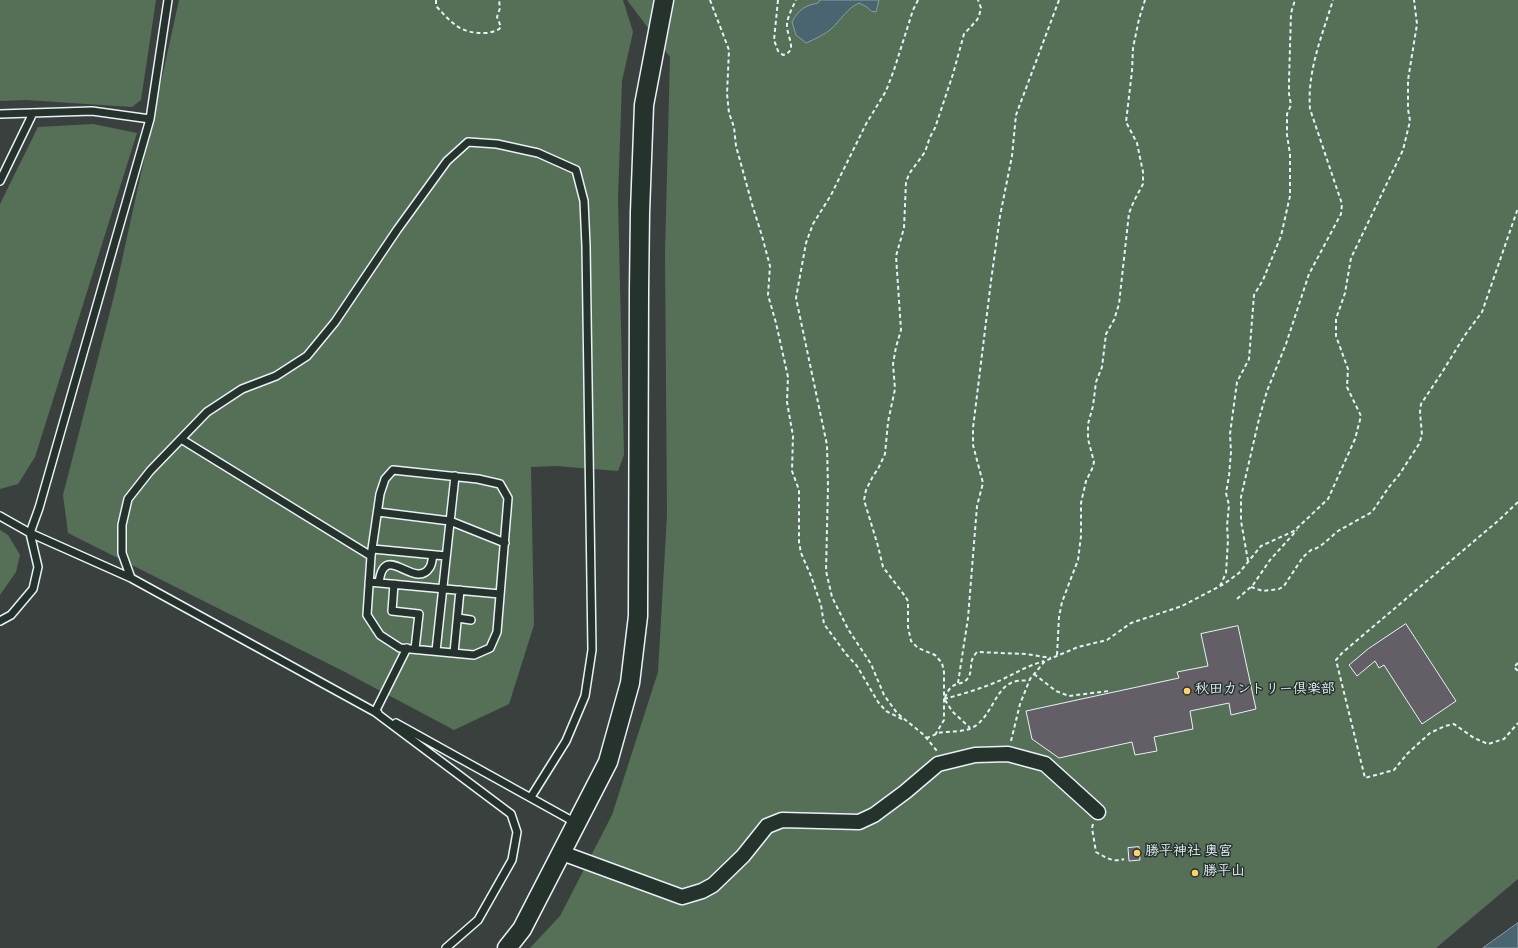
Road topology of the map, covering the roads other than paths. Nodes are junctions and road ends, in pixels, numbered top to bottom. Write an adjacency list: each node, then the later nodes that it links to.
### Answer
1 (168, 0): 5 (lane)
2 (664, 0): 34 (street)
3 (33, 113): 4 (lane); 5 (lane); 6 (lane)
4 (0, 114)
5 (150, 119): 12 (lane)
6 (0, 181)
7 (181, 439): 14 (lane); 17 (lane); 32 (lane)
8 (455, 476): 9 (lane); 11 (lane); 13 (lane)
9 (378, 512): 11 (lane); 14 (lane)
10 (0, 516): 12 (lane)
11 (450, 521): 13 (lane); 16 (lane)
12 (30, 533): 17 (lane); 26 (lane)
13 (504, 543): 23 (lane)
14 (372, 552): 15 (lane); 18 (lane)
15 (433, 555): 16 (lane); 19 (lane)
16 (446, 556): 21 (lane)
17 (131, 578): 31 (lane)
18 (369, 582): 19 (lane); 27 (lane)
19 (379, 583): 20 (lane)
20 (394, 584): 21 (lane); 28 (lane)
21 (443, 588): 22 (lane); 29 (lane)
22 (460, 590): 23 (lane); 24 (lane)
23 (500, 594): 30 (lane)
24 (458, 618): 25 (lane); 30 (lane)
25 (472, 620)
26 (0, 621)
27 (407, 648): 28 (lane); 31 (lane)
28 (416, 649): 29 (lane)
29 (436, 651): 30 (lane)
30 (454, 653)
31 (375, 712): 32 (lane); 36 (lane)
32 (531, 797): 34 (lane)
33 (1098, 812): 35 (street)
34 (576, 823): 35 (street)
35 (562, 853): 37 (street)
36 (446, 948)
37 (507, 948)

